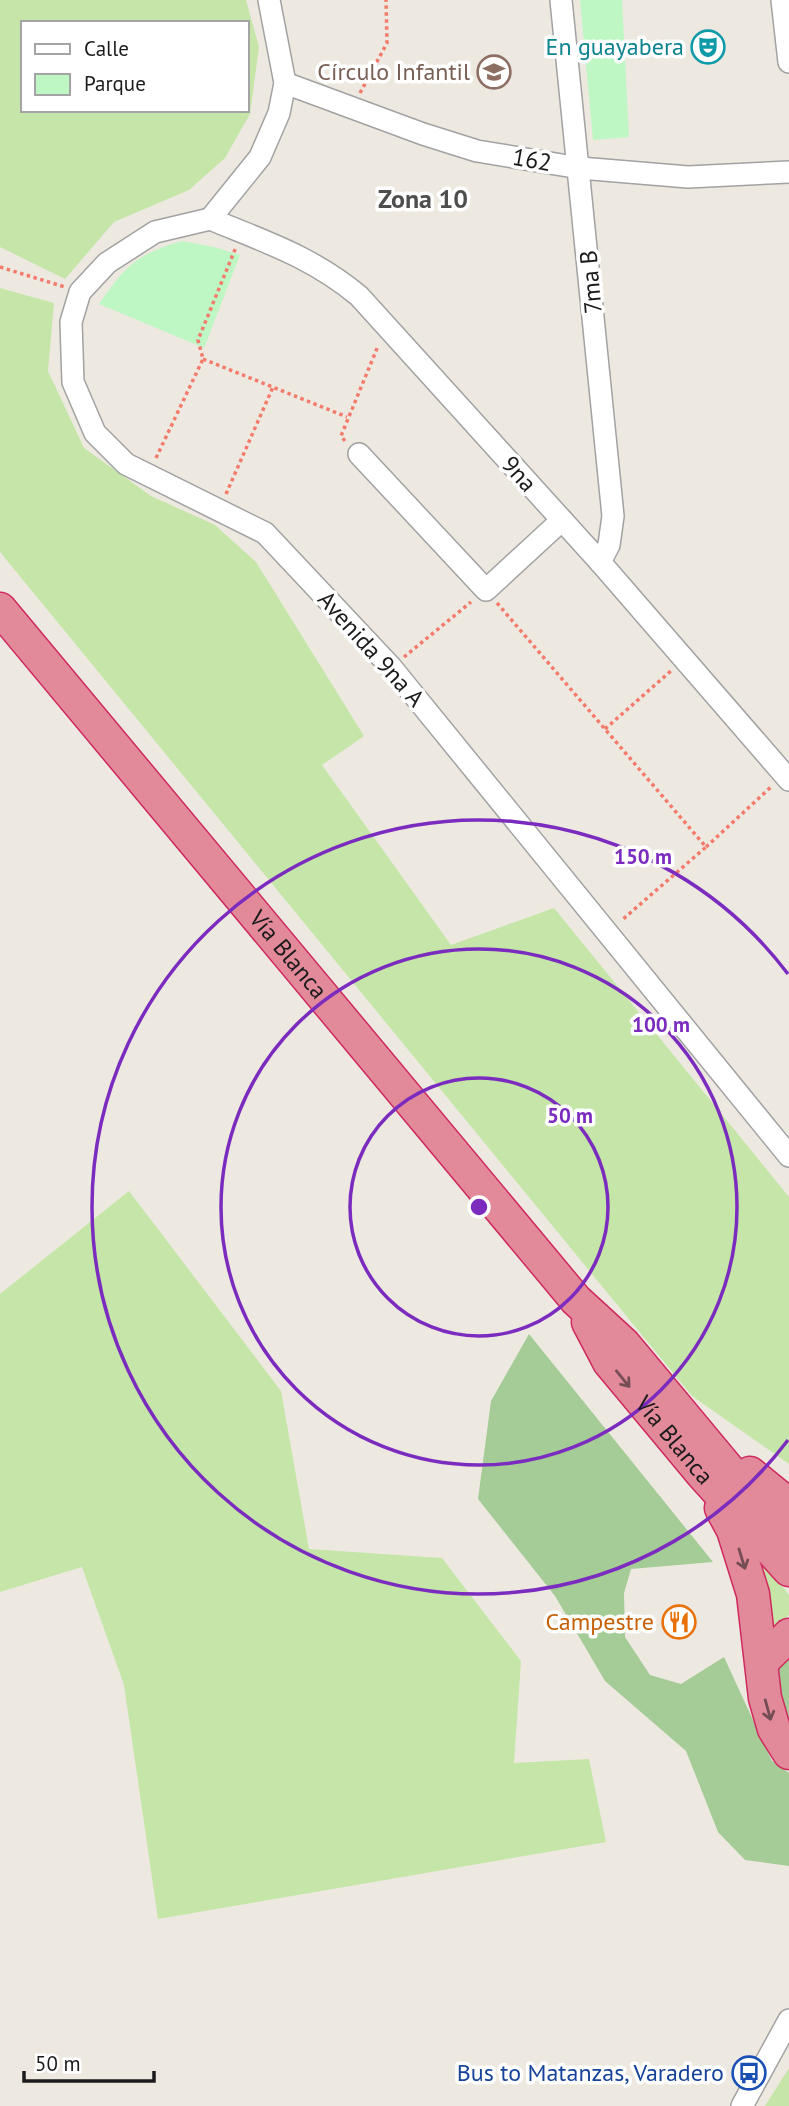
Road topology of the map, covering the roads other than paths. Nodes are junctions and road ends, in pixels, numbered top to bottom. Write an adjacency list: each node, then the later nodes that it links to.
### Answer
1 (269, 0): 5 (street)
2 (561, 0): 6 (street, 7ma B)
3 (782, 0): 4 (street)
4 (789, 62)
5 (285, 83): 6 (street, 162); 8 (street)
6 (580, 168): 7 (street, 162); 11 (street, 7ma B)
7 (789, 172)
8 (210, 219): 10 (street, 9na); 14 (street, Avenida 9na A)
9 (359, 454): 10 (street)
10 (562, 520): 11 (street, 9na)
11 (600, 562): 13 (street, 9na)
12 (0, 608): 15 (highway, Vía Blanca)
13 (787, 777)
14 (789, 1156)
15 (576, 1300): 16 (highway, Vía Blanca); 17 (highway, Vía Blanca, one-way to 17)
16 (686, 1421): 18 (highway); 19 (highway, Vía Blanca)
17 (703, 1475): 20 (highway, Vía Blanca); 22 (highway, one-way to 22)
18 (789, 1506)
19 (789, 1542)
20 (789, 1570)
21 (789, 1635): 22 (highway)
22 (762, 1662): 23 (highway, one-way to 23)
23 (789, 1753)
24 (789, 2020): 25 (street)
25 (742, 2106)

